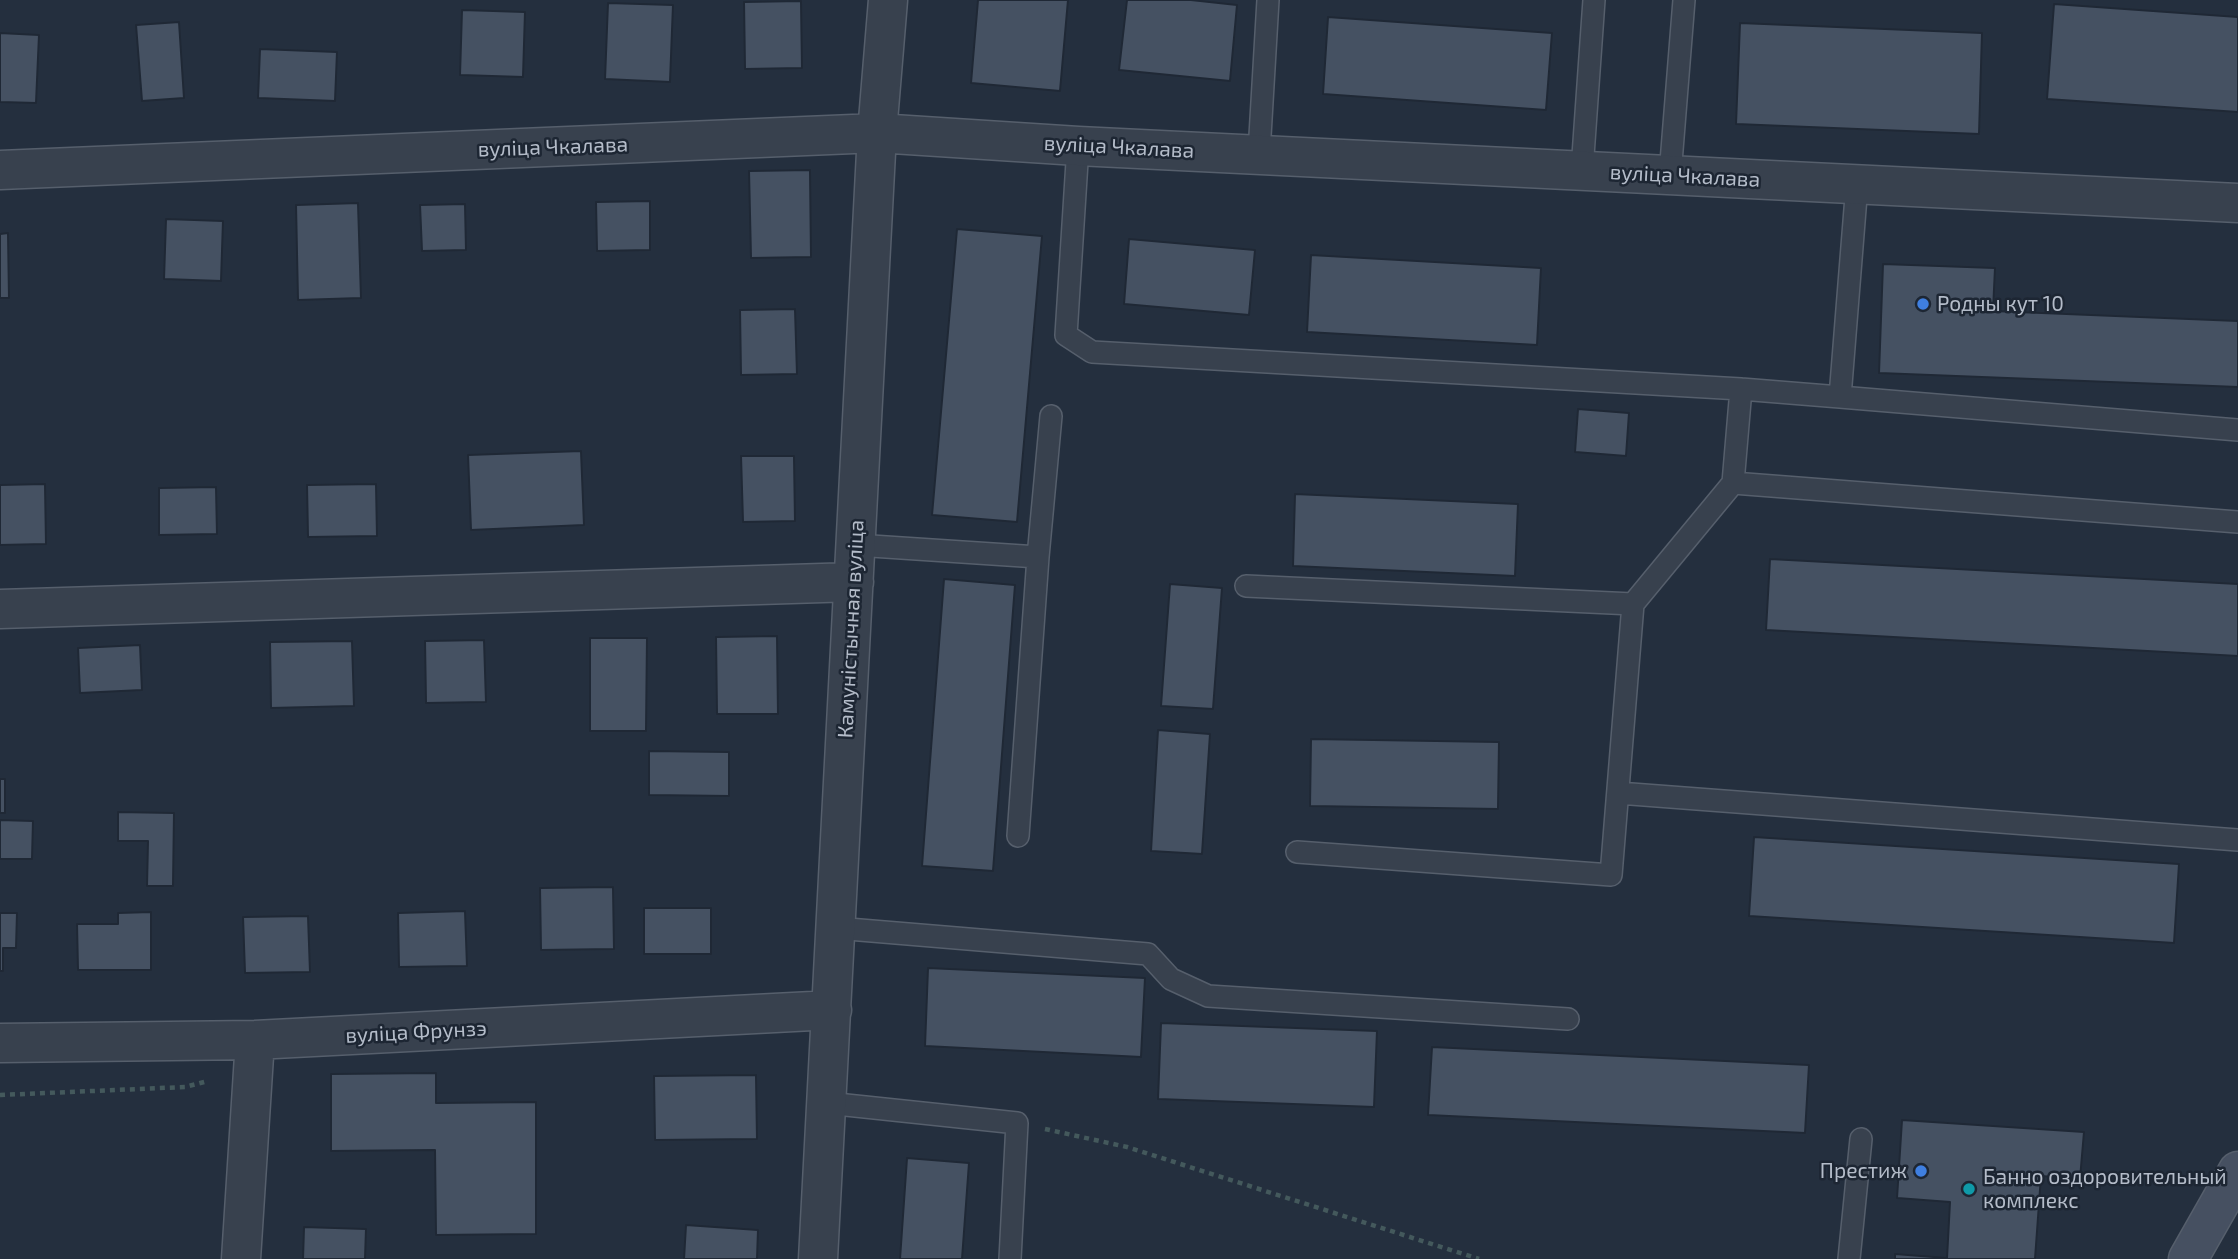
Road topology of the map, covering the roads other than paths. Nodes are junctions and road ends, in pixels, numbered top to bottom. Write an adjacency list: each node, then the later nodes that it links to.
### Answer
1 (888, 0): 5 (street, Камуністычная вуліца)
2 (1268, 0): 7 (lane)
3 (1594, 0): 9 (lane)
4 (1684, 0): 10 (lane)
5 (877, 133): 6 (street, вуліца Чкалава); 8 (street, вуліца Чкалава); 20 (street, Камуністычная вуліца)
6 (1078, 146): 7 (street, вуліца Чкалава); 13 (lane)
7 (1259, 153): 9 (street, вуліца Чкалава)
8 (0, 170)
9 (1582, 170): 10 (street, вуліца Чкалава)
10 (1670, 175): 11 (street, вуліца Чкалава)
11 (1857, 184): 12 (street, вуліца Чкалава); 14 (lane)
12 (2238, 203)
13 (1741, 389): 14 (lane); 17 (lane)
14 (1840, 397): 16 (lane)
15 (1051, 416): 19 (lane)
16 (2238, 430)
17 (1733, 483): 18 (lane); 22 (lane)
18 (2238, 522)
19 (1038, 557): 20 (lane); 25 (lane)
20 (855, 564): 23 (street); 28 (street, Камуністычная вуліца)
21 (1246, 586): 22 (lane)
22 (1633, 604): 24 (lane)
23 (0, 609)
24 (1618, 793): 26 (lane); 27 (lane)
25 (1018, 836)
26 (2238, 840)
27 (1297, 852)
28 (836, 928): 29 (street, Камуністычная вуліца); 30 (lane)
29 (832, 1010): 32 (street, вуліца Фрунзэ); 33 (street, Камуністычная вуліца)
30 (1568, 1019)
31 (0, 1043): 32 (street, вуліца Фрунзэ)
32 (254, 1055): 36 (street)
33 (827, 1103): 37 (street, Камуністычная вуліца); 38 (lane)
34 (1861, 1139): 39 (lane)
35 (2238, 1171): 40 (street)
36 (242, 1259)
37 (818, 1259)
38 (1010, 1259)
39 (1849, 1259)
40 (2188, 1259)

